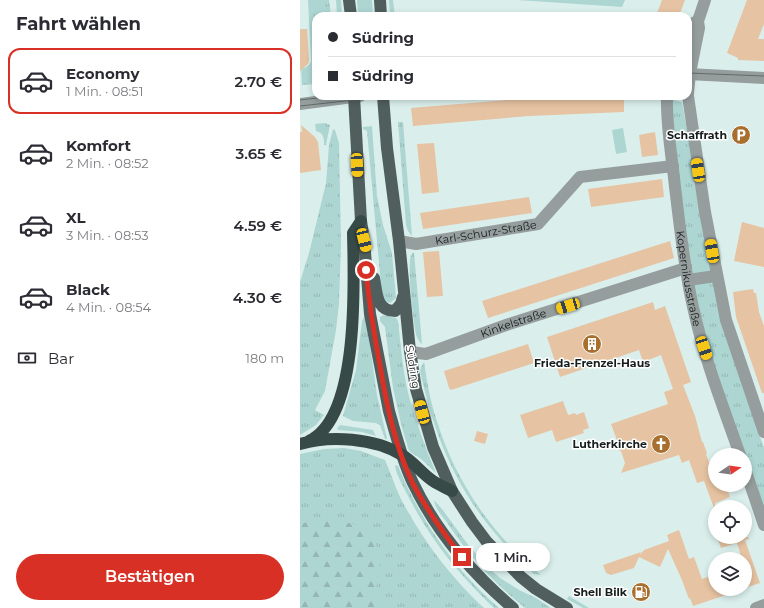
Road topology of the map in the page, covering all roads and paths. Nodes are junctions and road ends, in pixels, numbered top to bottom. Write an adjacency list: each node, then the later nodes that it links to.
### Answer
1 (349, 0): 4 (main road)
2 (380, 0): 5 (main road)
3 (705, 0): 6 (street)
4 (350, 12)
5 (381, 12)
6 (698, 21): 7 (street); 8 (street)
7 (692, 24)
8 (692, 60)
9 (692, 74): 10 (street)
10 (764, 78)
11 (328, 100): 16 (street)
12 (356, 100): 18 (main road)
13 (383, 100): 20 (main road, Südring)
14 (667, 100): 17 (street, Kopernikusstraße)
15 (689, 100): 22 (street)
16 (300, 104)
17 (673, 166): 20 (street, Karl-Schurz-Straße); 21 (street, Kopernikusstraße)
18 (361, 221): 19 (main road); 26 (highway)
19 (364, 240): 23 (main road); 28 (main road)
20 (399, 241): 23 (main road, Südring)
21 (687, 274): 22 (street, Kinkelstraße); 24 (street, Kinkelstraße); 27 (street, Kopernikusstraße)
22 (716, 276): 25 (street)
23 (403, 297): 24 (main road, Südring)
24 (410, 351): 30 (main road, Südring)
25 (764, 432)
26 (304, 442): 28 (highway)
27 (738, 448)
28 (402, 455): 30 (highway); 33 (main road)
29 (752, 490): 31 (street)
30 (452, 491): 34 (main road, Südring)
31 (764, 525)
32 (764, 605): 35 (street)
33 (513, 608)
34 (567, 608)
35 (756, 608)

